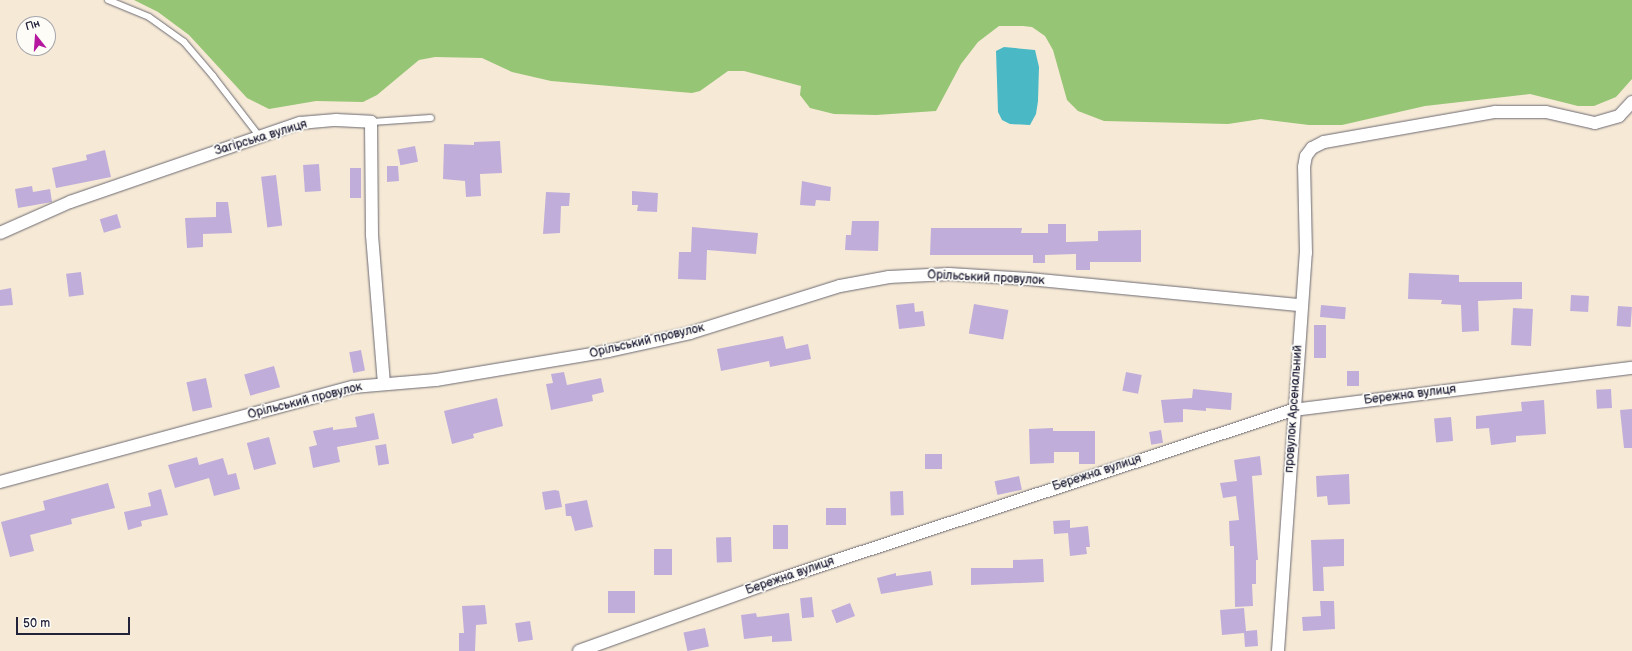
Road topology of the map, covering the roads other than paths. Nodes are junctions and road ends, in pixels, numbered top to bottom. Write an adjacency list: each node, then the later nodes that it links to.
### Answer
1 (108, 0): 5 (lane)
2 (1632, 102): 7 (street, провулок Арсенальний)
3 (431, 118): 4 (lane)
4 (371, 122): 5 (street, Загірська вулиця); 9 (street)
5 (260, 137): 6 (street, Загірська вулиця)
6 (0, 233)
7 (1301, 305): 9 (street, Орільський провулок); 10 (street, провулок Арсенальний)
8 (1632, 368): 10 (street, Бережна вулиця)
9 (384, 383): 11 (street, Орільський провулок)
10 (1293, 410): 12 (street, Бережна вулиця); 13 (street, провулок Арсенальний)
11 (0, 482)
12 (579, 651)
13 (1278, 651)

